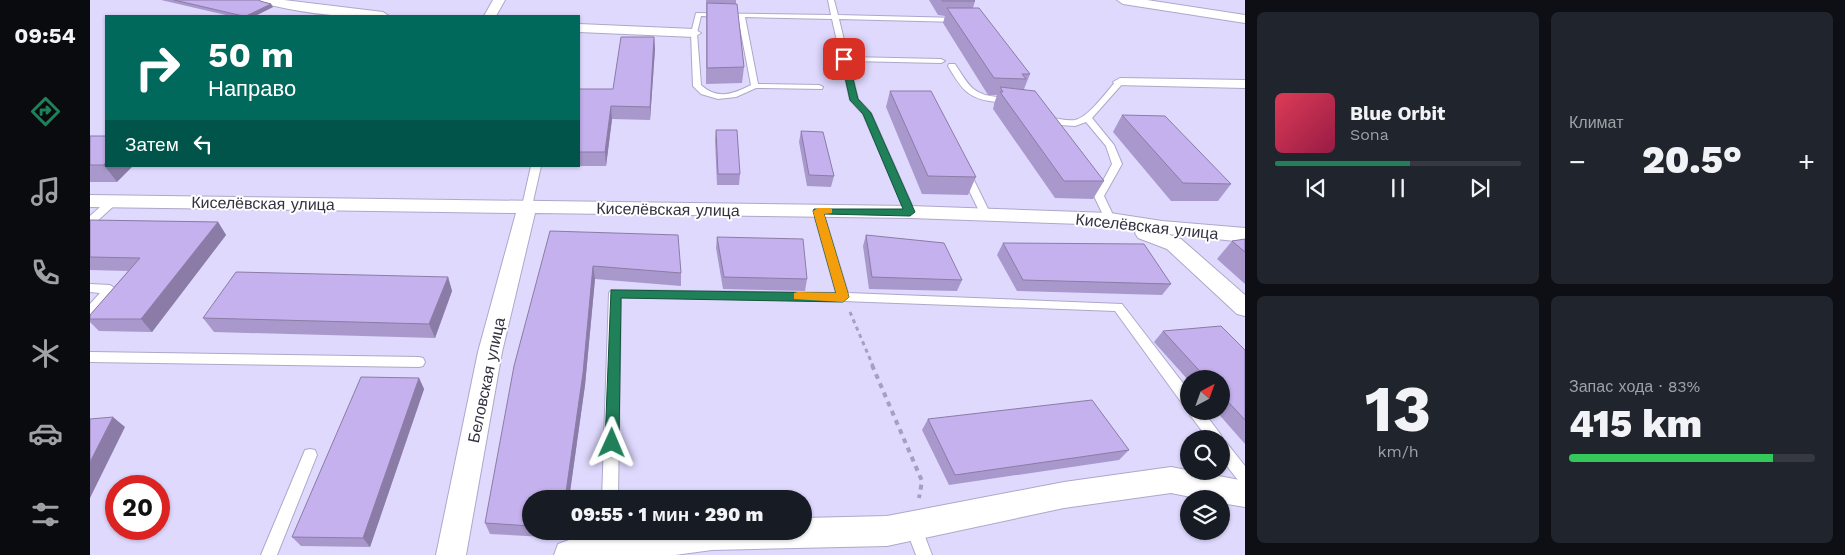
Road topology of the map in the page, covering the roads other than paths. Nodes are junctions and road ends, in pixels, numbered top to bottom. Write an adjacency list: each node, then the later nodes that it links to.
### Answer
1 (266, 0): 5 (street)
2 (499, 0): 6 (street)
3 (831, 0): 8 (lane)
4 (1123, 0): 9 (street)
5 (374, 15)
6 (491, 15)
7 (742, 15): 8 (lane); 12 (lane); 18 (lane)
8 (835, 17): 10 (lane); 13 (lane)
9 (1245, 19)
10 (970, 20)
11 (580, 28): 12 (street)
12 (694, 33): 18 (lane)
13 (844, 59): 14 (lane); 31 (lane)
14 (941, 61)
15 (952, 66): 20 (lane)
16 (1120, 82): 17 (street); 21 (lane)
17 (1245, 84)
18 (755, 86): 19 (lane)
19 (819, 87)
20 (1021, 100)
21 (1087, 118): 22 (lane); 26 (lane)
22 (1046, 121)
23 (960, 162): 32 (lane)
24 (536, 167): 29 (lane)
25 (1083, 173): 26 (lane)
26 (1099, 196): 33 (lane)
27 (90, 201): 28 (street, Киселёвская улица)
28 (113, 201): 29 (street, Киселёвская улица); 34 (lane)
29 (526, 206): 30 (street, Киселёвская улица); 51 (street, Беловская улица)
30 (818, 211): 31 (street, Киселёвская улица); 37 (lane)
31 (910, 212): 32 (street, Киселёвская улица)
32 (986, 215): 33 (street, Киселёвская улица)
33 (1110, 219): 35 (street, Киселёвская улица); 38 (street)
34 (90, 222)
35 (1245, 235)
36 (90, 288): 39 (lane)
37 (843, 297): 42 (lane); 46 (lane)
38 (1245, 308)
39 (90, 312)
40 (90, 357): 41 (lane)
41 (419, 362)
42 (1180, 390)
43 (310, 455): 50 (lane)
44 (1230, 458): 45 (lane)
45 (1245, 478)
46 (610, 490)
47 (1245, 494): 48 (street)
48 (913, 526): 49 (street); 53 (lane)
49 (610, 545): 52 (street)
50 (269, 555)
51 (451, 555)
52 (569, 555)
53 (924, 555)

